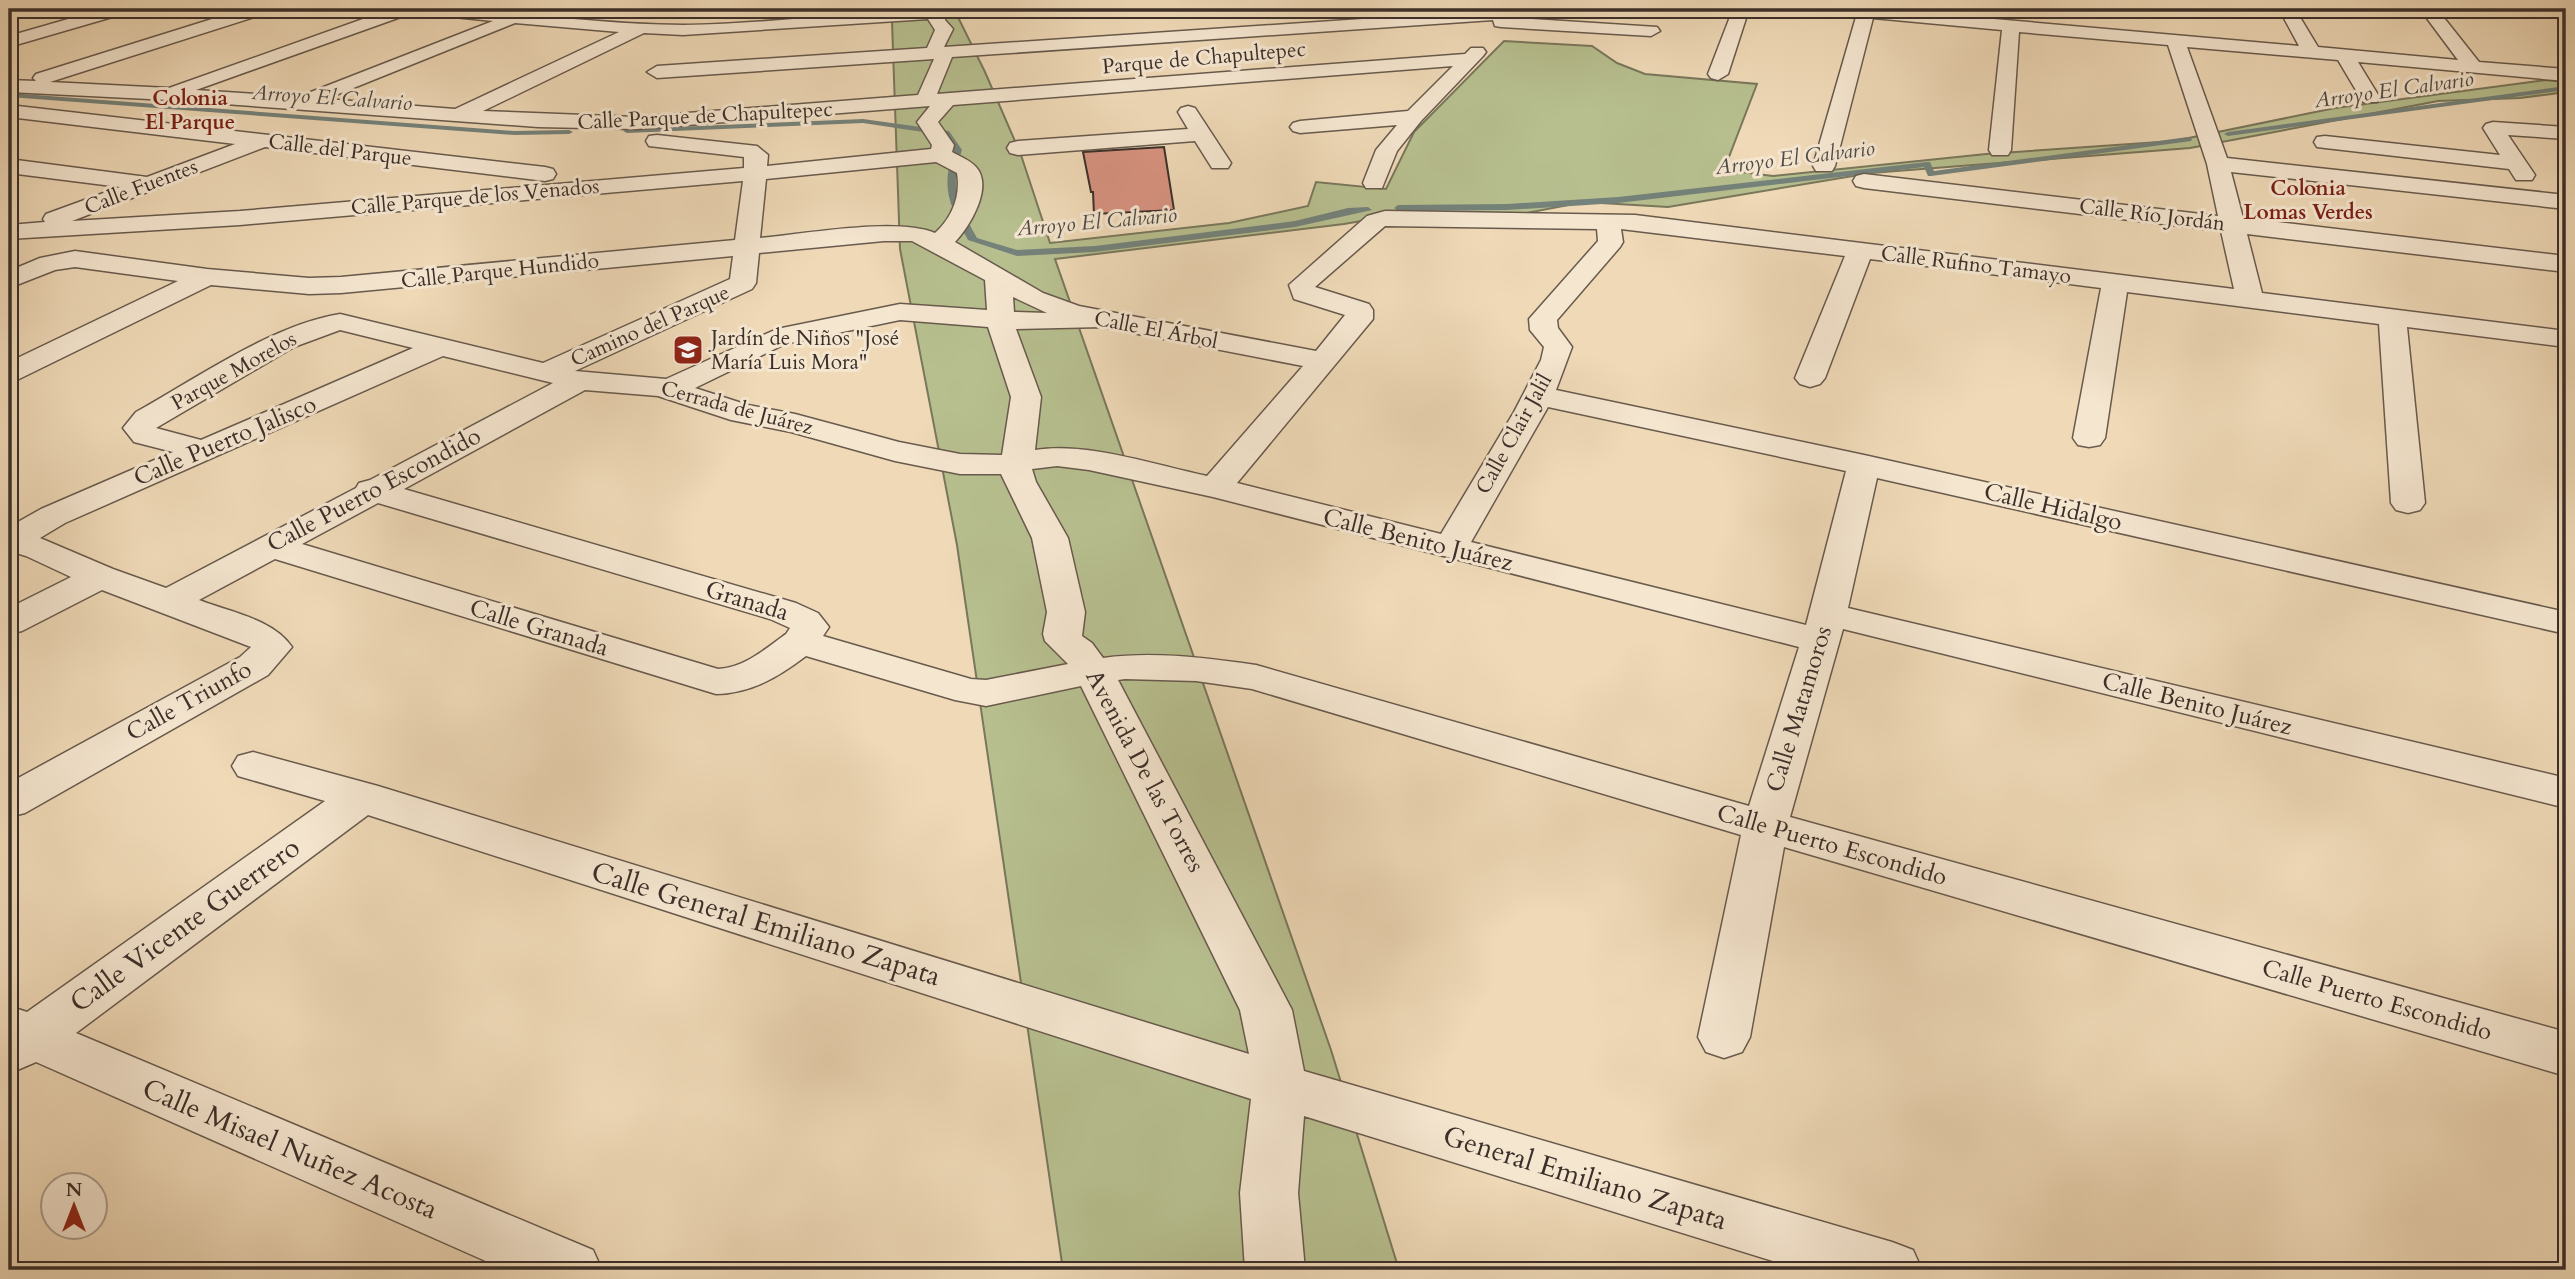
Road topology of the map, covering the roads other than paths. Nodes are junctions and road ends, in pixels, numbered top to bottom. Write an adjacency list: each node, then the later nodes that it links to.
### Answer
1 (120, 9): 19 (street)
2 (261, 9): 29 (street)
3 (407, 9): 30 (street)
4 (425, 9): 13 (street)
5 (993, 9): 10 (street)
6 (1741, 9): 26 (street)
7 (1825, 9): 11 (street)
8 (2287, 9): 21 (street)
9 (2428, 9): 24 (street)
10 (939, 11): 16 (street); 20 (street)
11 (1866, 12): 14 (street); 50 (street)
12 (1509, 15): 17 (street); 20 (street); 23 (street)
13 (516, 18): 16 (street); 33 (street)
14 (2000, 19): 18 (street); 44 (street)
15 (2152, 19): 18 (street)
16 (640, 29): 35 (street)
17 (1651, 31)
18 (2166, 41): 21 (street); 48 (street)
19 (9, 42)
20 (939, 53): 25 (street); 32 (street)
21 (2312, 53): 22 (street)
22 (2345, 56): 24 (street); 31 (street)
23 (1471, 59): 28 (street, Parque de Chapultepec); 36 (street)
24 (2473, 67): 27 (street)
25 (657, 72)
26 (1718, 74)
27 (2566, 75)
28 (1171, 84): 32 (street, Parque de Chapultepec); 40 (street)
29 (13, 86): 30 (street, Calle Parque de Chapultepec)
30 (169, 94): 33 (street, Calle Parque de Chapultepec)
31 (2370, 98)
32 (941, 102): 37 (street, Calle Parque de Chapultepec); 45 (street)
33 (299, 105): 35 (street, Calle Parque de Chapultepec)
34 (9, 111): 41 (street, Calle del Parque)
35 (456, 116): 37 (street, Calle Parque de Chapultepec)
36 (1414, 117): 38 (street); 53 (street)
37 (591, 124): 51 (street)
38 (1300, 127)
39 (2566, 133): 47 (street)
40 (1202, 134): 43 (street); 46 (street)
41 (262, 141): 54 (street, Calle Fuentes); 55 (street, Calle del Parque)
42 (2325, 142): 47 (street)
43 (1018, 148)
44 (2000, 150)
45 (940, 155): 51 (street, Calle Parque de los Venados); 61 (street)
46 (1220, 163)
47 (2515, 163): 56 (street)
48 (2218, 164): 56 (street); 59 (street)
49 (9, 166): 54 (street)
50 (1824, 166)
51 (757, 174): 55 (street, Calle Parque de los Venados); 62 (street, Camino del Parque)
52 (1864, 181): 59 (street, Calle Río Jordán)
53 (1374, 183)
54 (151, 184): 60 (street, Calle Fuentes)
55 (583, 187): 60 (street, Calle Parque de los Venados)
56 (2542, 200): 57 (street)
57 (2566, 202)
58 (1608, 220): 63 (street, Calle Rufino Tamayo); 76 (street, Calle Rufino Tamayo); 82 (street, Calle Clair Jalil)
59 (2231, 225): 64 (street, Calle Río Jordán); 69 (street)
60 (14, 232)
61 (936, 243): 62 (street, Calle Parque Hundido); 65 (street)
62 (747, 247): 66 (street, Calle Parque Hundido); 77 (street, Camino del Parque)
63 (1860, 251): 68 (street, Calle Rufino Tamayo); 79 (street)
64 (2566, 264)
65 (998, 276): 71 (street, Calle El Árbol); 72 (street, Avenida De las Torres)
66 (207, 277): 67 (street, Calle Parque Hundido); 78 (street)
67 (9, 280)
68 (2115, 282): 69 (street, Calle Rufino Tamayo); 83 (street)
69 (2250, 300): 70 (street, Calle Rufino Tamayo)
70 (2392, 318): 74 (street, Calle Rufino Tamayo); 89 (street)
71 (1100, 319): 72 (street); 76 (street, Calle El Árbol)
72 (999, 321): 81 (street); 85 (street, Avenida De las Torres)
73 (334, 322): 75 (street, Cerrada de Juárez); 84 (street, Parque Morelos)
74 (2566, 339)
75 (440, 347): 77 (street, Cerrada de Juárez); 84 (street, Calle Puerto Jalisco)
76 (1322, 361): 87 (street)
77 (548, 372): 80 (street, Cerrada de Juárez)
78 (9, 373)
79 (1810, 378)
80 (580, 381): 81 (street, Cerrada de Juárez); 88 (street, Calle Puerto Escondido)
81 (670, 389): 85 (street, Cerrada de Juárez)
82 (1539, 396): 86 (street, Calle Hidalgo); 92 (street, Calle Clair Jalil)
83 (2089, 438)
84 (203, 450): 90 (street, Calle Puerto Jalisco)
85 (1016, 461): 87 (street, Calle Benito Juárez); 99 (street, Avenida De las Torres)
86 (1864, 465): 96 (street, Calle Hidalgo); 97 (street, Calle Matamoros)
87 (1215, 488): 92 (street, Calle Benito Juárez)
88 (371, 491): 91 (street, Calle Puerto Escondido); 98 (street, Granada)
89 (2408, 503)
90 (11, 541): 93 (street, Calle Triunfo)
91 (271, 546): 94 (street, Calle Puerto Escondido); 98 (street, Calle Granada)
92 (1450, 548): 97 (street, Calle Benito Juárez)
93 (100, 577): 94 (street, Calle Triunfo); 95 (street)
94 (170, 601): 103 (street, Calle Triunfo)
95 (9, 622)
96 (2566, 623)
97 (1823, 627): 101 (street, Calle Benito Juárez); 104 (street, Calle Matamoros)
98 (800, 642): 99 (street, Granada)
99 (1093, 671): 104 (street, Calle Puerto Escondido); 108 (street, Avenida De las Torres)
100 (253, 766): 102 (street, Calle General Emiliano Zapata)
101 (2566, 793)
102 (362, 797): 106 (street, Calle Vicente Guerrero); 108 (street, Calle General Emiliano Zapata)
103 (9, 802)
104 (1765, 826): 105 (street, Calle Matamoros); 107 (street, Calle Puerto Escondido)
105 (1724, 1037)
106 (16, 1039): 109 (street, Calle Misael Nuñez Acosta)
107 (2566, 1054)
108 (1279, 1086): 110 (street, Avenida De las Torres); 111 (street, General Emiliano Zapata)
109 (572, 1270)
110 (1275, 1270)
111 (1892, 1270)

